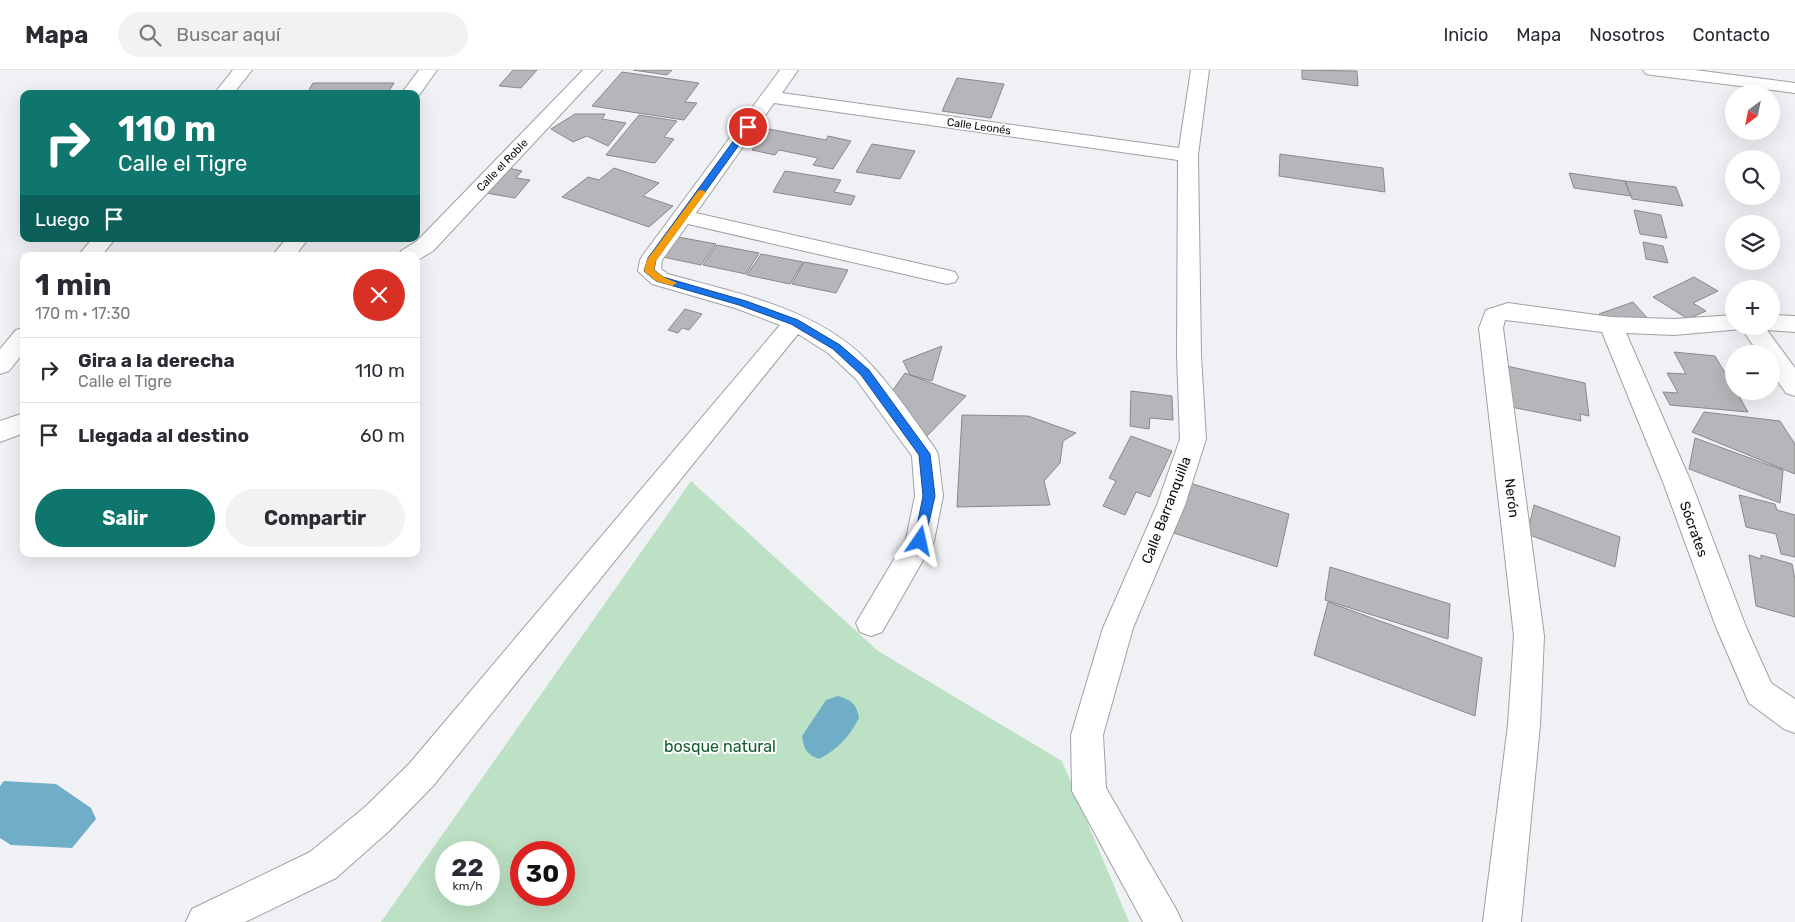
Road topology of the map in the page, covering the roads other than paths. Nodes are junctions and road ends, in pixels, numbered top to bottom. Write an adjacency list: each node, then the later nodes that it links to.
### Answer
1 (243, 70): 8 (street)
2 (428, 70): 9 (street)
3 (593, 70): 17 (street, Calle el Roble)
4 (789, 70): 10 (street)
5 (1200, 70): 11 (street, Calle Barranquilla)
6 (1652, 70): 7 (street)
7 (1795, 88)
8 (226, 90)
9 (413, 90)
10 (770, 97): 11 (street, Calle Leonés); 12 (street)
11 (1188, 155): 33 (street, Calle Barranquilla)
12 (684, 217): 18 (street); 19 (street)
13 (101, 242): 15 (street)
14 (294, 242): 16 (street)
15 (93, 252)
16 (286, 252)
17 (415, 252)
18 (947, 277)
19 (795, 322): 30 (street); 32 (street)
20 (1780, 323): 22 (street)
21 (1725, 324): 23 (street, Nerón)
22 (1795, 324)
23 (1611, 325): 31 (street, Sócrates); 34 (street, Nerón)
24 (1758, 335): 27 (street)
25 (20, 341): 26 (street)
26 (0, 365)
27 (1795, 387)
28 (20, 424): 29 (street)
29 (0, 432)
30 (871, 623)
31 (1795, 718)
32 (205, 922)
33 (1163, 922)
34 (1502, 922)

